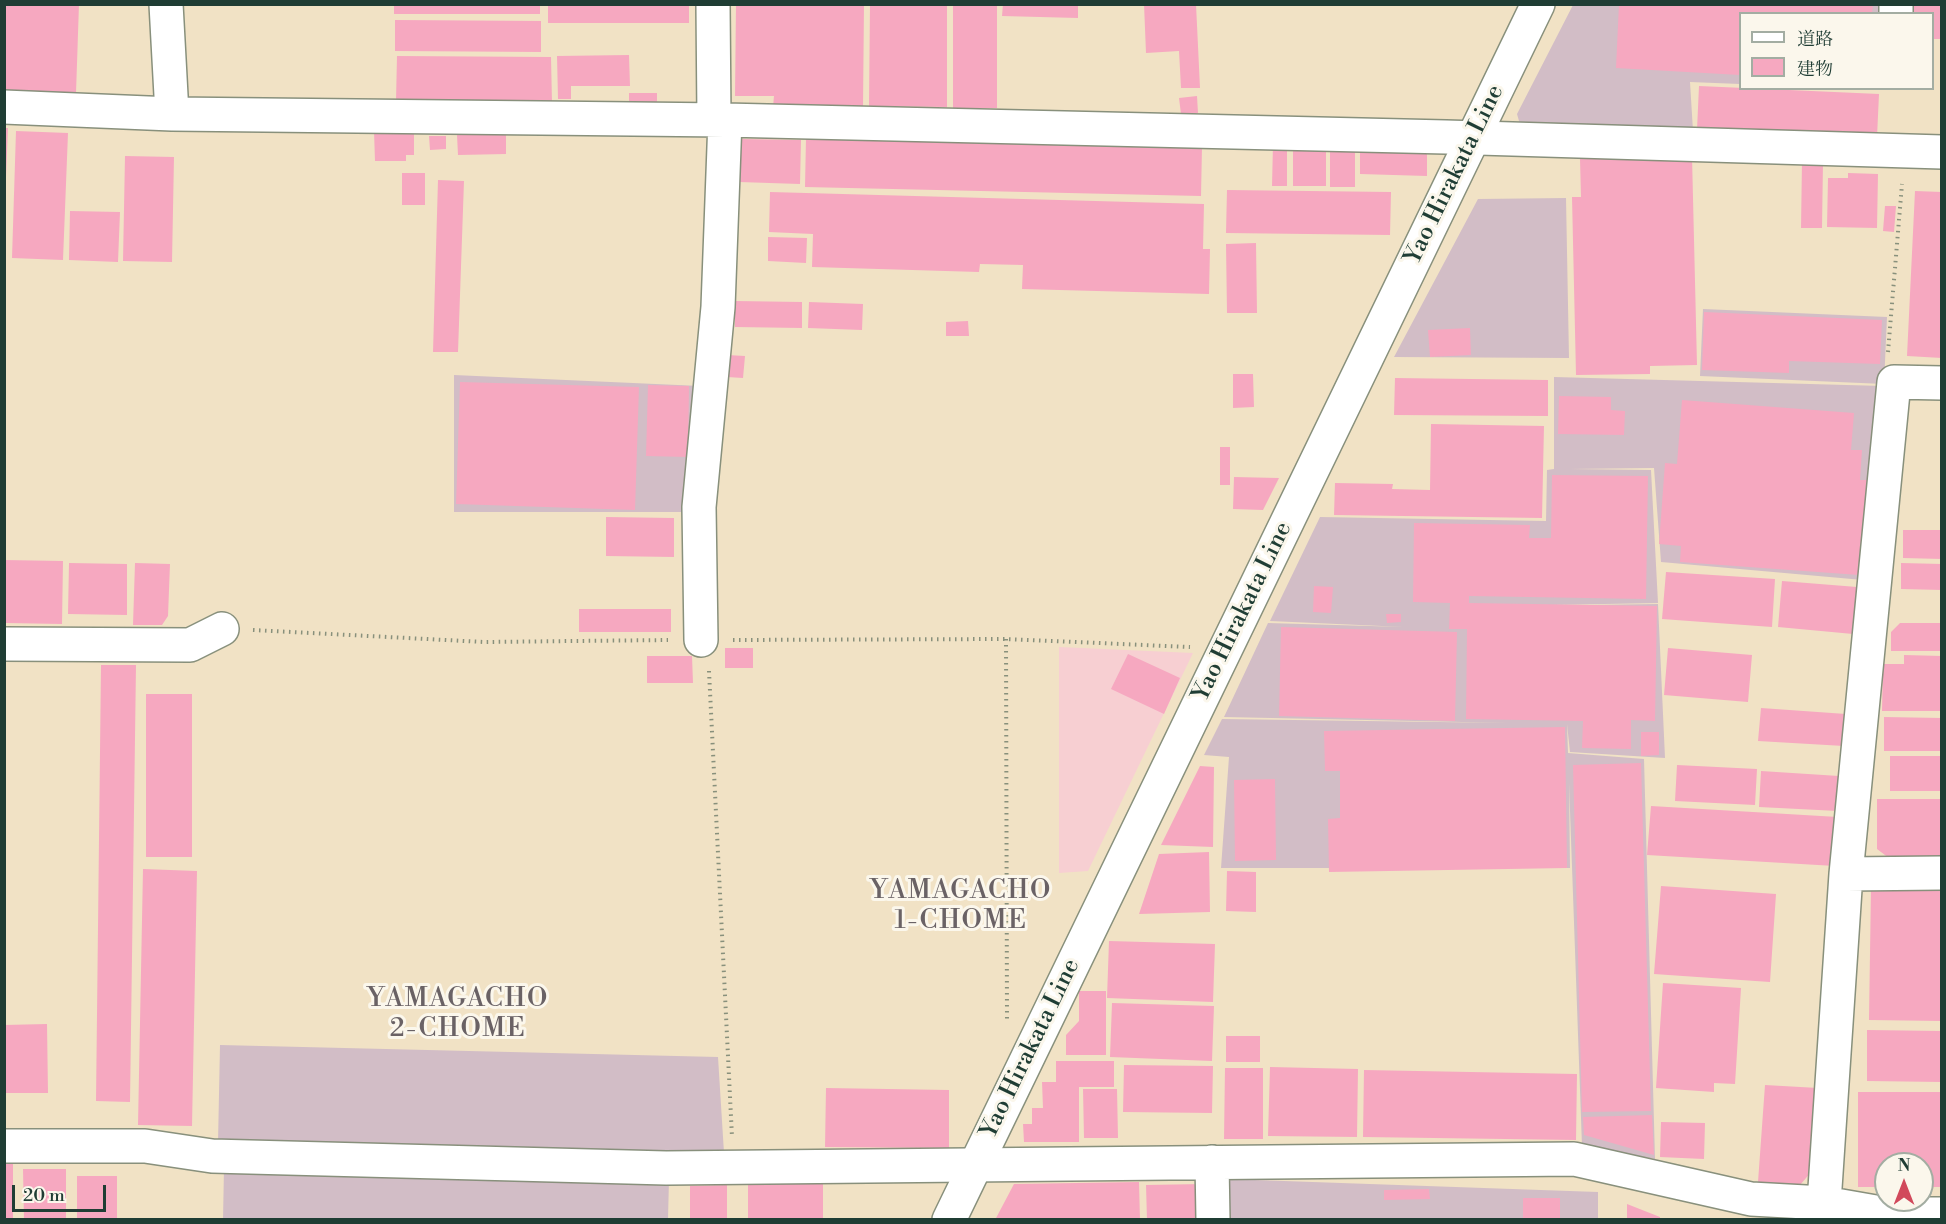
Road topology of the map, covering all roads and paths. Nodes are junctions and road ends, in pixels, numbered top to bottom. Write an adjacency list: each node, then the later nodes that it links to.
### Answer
1 (166, 4): 5 (street)
2 (713, 4): 6 (street)
3 (1538, 4): 7 (street, Yao Hirakata Line)
4 (4, 108): 5 (street)
5 (172, 114): 6 (street)
6 (719, 120): 7 (street); 15 (street)
7 (1473, 138): 8 (street); 21 (street, Yao Hirakata Line)
8 (1905, 151): 9 (street); 10 (path)
9 (1941, 152)
10 (1894, 382): 11 (street); 17 (street)
11 (1941, 383)
12 (222, 629): 14 (street)
13 (1006, 639): 18 (path)
14 (4, 644)
15 (705, 652): 22 (path)
16 (1941, 873): 17 (street)
17 (1846, 874): 23 (street)
18 (1007, 1033)
19 (4, 1146): 22 (street)
20 (1212, 1162): 21 (street); 23 (street); 27 (street)
21 (975, 1166): 22 (street); 26 (street, Yao Hirakata Line)
22 (733, 1167)
23 (1824, 1203): 25 (street)
24 (1941, 1214): 25 (street)
25 (1887, 1217)
26 (949, 1220)
27 (1213, 1220)

